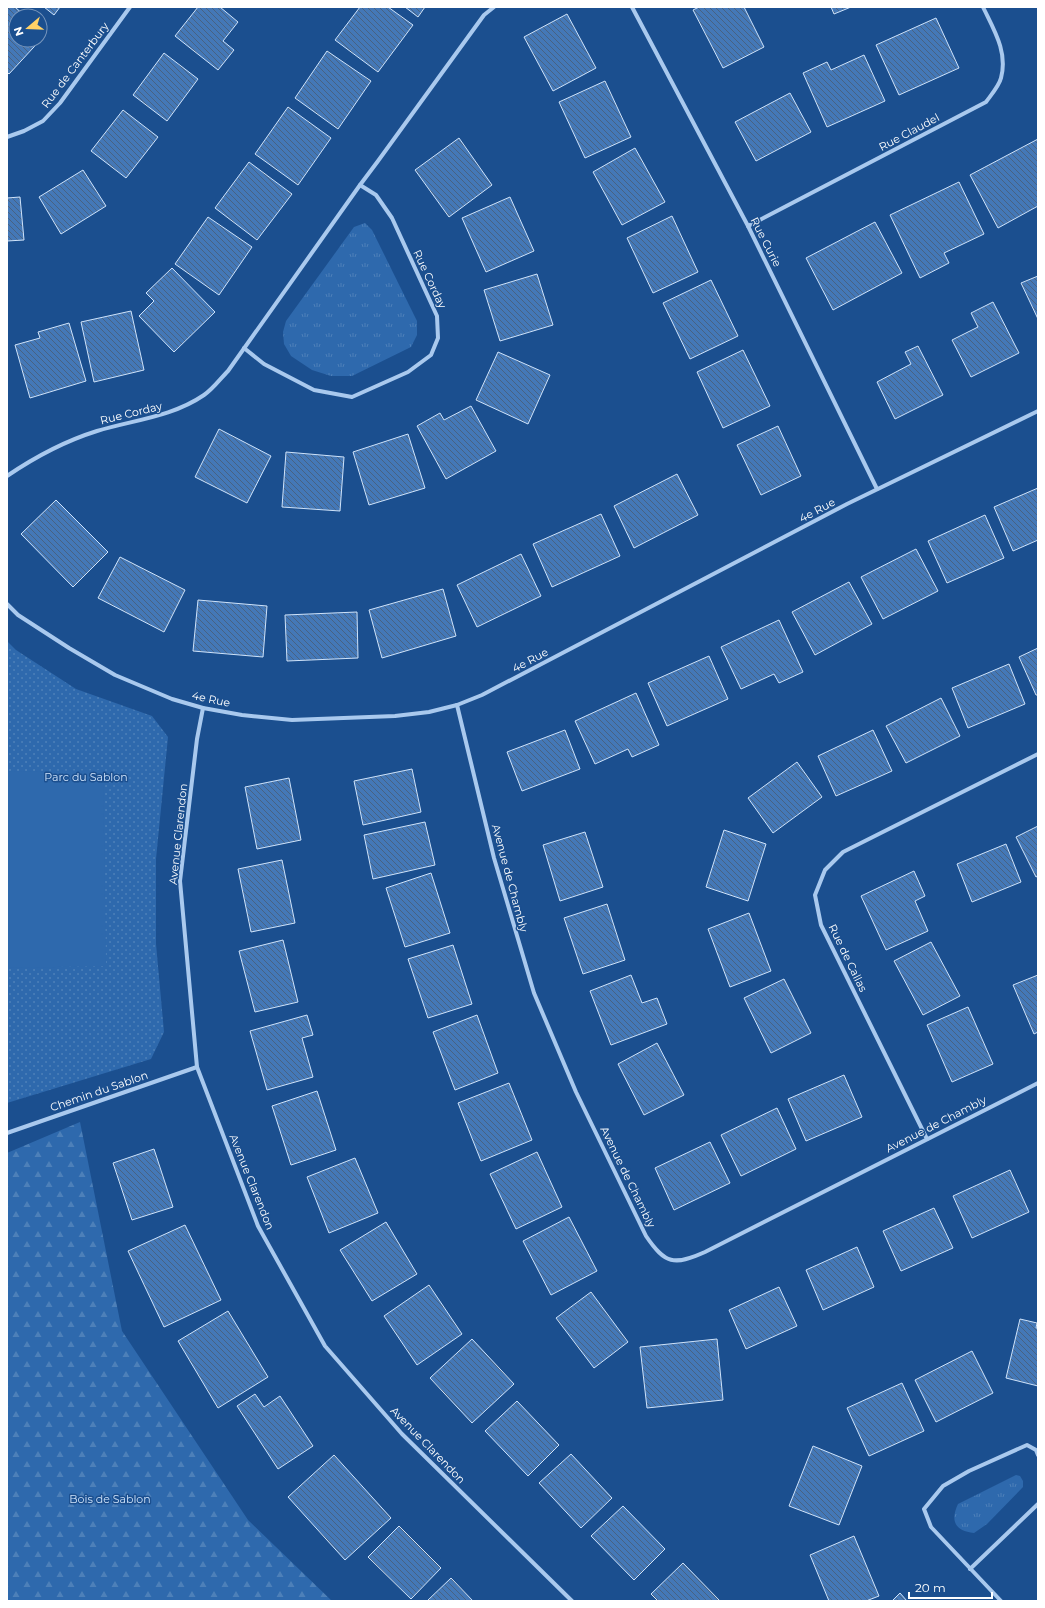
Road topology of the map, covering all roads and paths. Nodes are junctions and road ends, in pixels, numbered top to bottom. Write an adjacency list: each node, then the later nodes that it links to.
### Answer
1 (130, 7): 5 (street, Rue de Canterbury)
2 (494, 7): 6 (street, Rue Corday)
3 (632, 7): 7 (street, Rue Curie)
4 (983, 7): 7 (street, Rue Claudel)
5 (7, 137)
6 (360, 185): 8 (street, Rue Corday); 8 (street, Rue Corday)
7 (748, 226): 11 (street, Rue Curie)
8 (244, 348): 10 (street, Rue Corday)
9 (1038, 411): 11 (street, 4e Rue)
10 (7, 476)
11 (877, 489): 13 (street, 4e Rue)
12 (7, 604): 14 (street, 4e Rue)
13 (457, 705): 14 (street, 4e Rue); 19 (street, Avenue de Chambly)
14 (203, 708): 16 (street, Avenue Clarendon)
15 (1038, 754): 19 (street, Rue de Callas)
16 (197, 1066): 18 (street, Chemin du Sablon); 23 (street, Avenue Clarendon)
17 (1038, 1083): 19 (street, Avenue de Chambly)
18 (7, 1133)
19 (927, 1139)
20 (1038, 1455): 22 (street)
21 (1038, 1504): 22 (street)
22 (970, 1569): 24 (street)
23 (572, 1601)
24 (1001, 1601)

